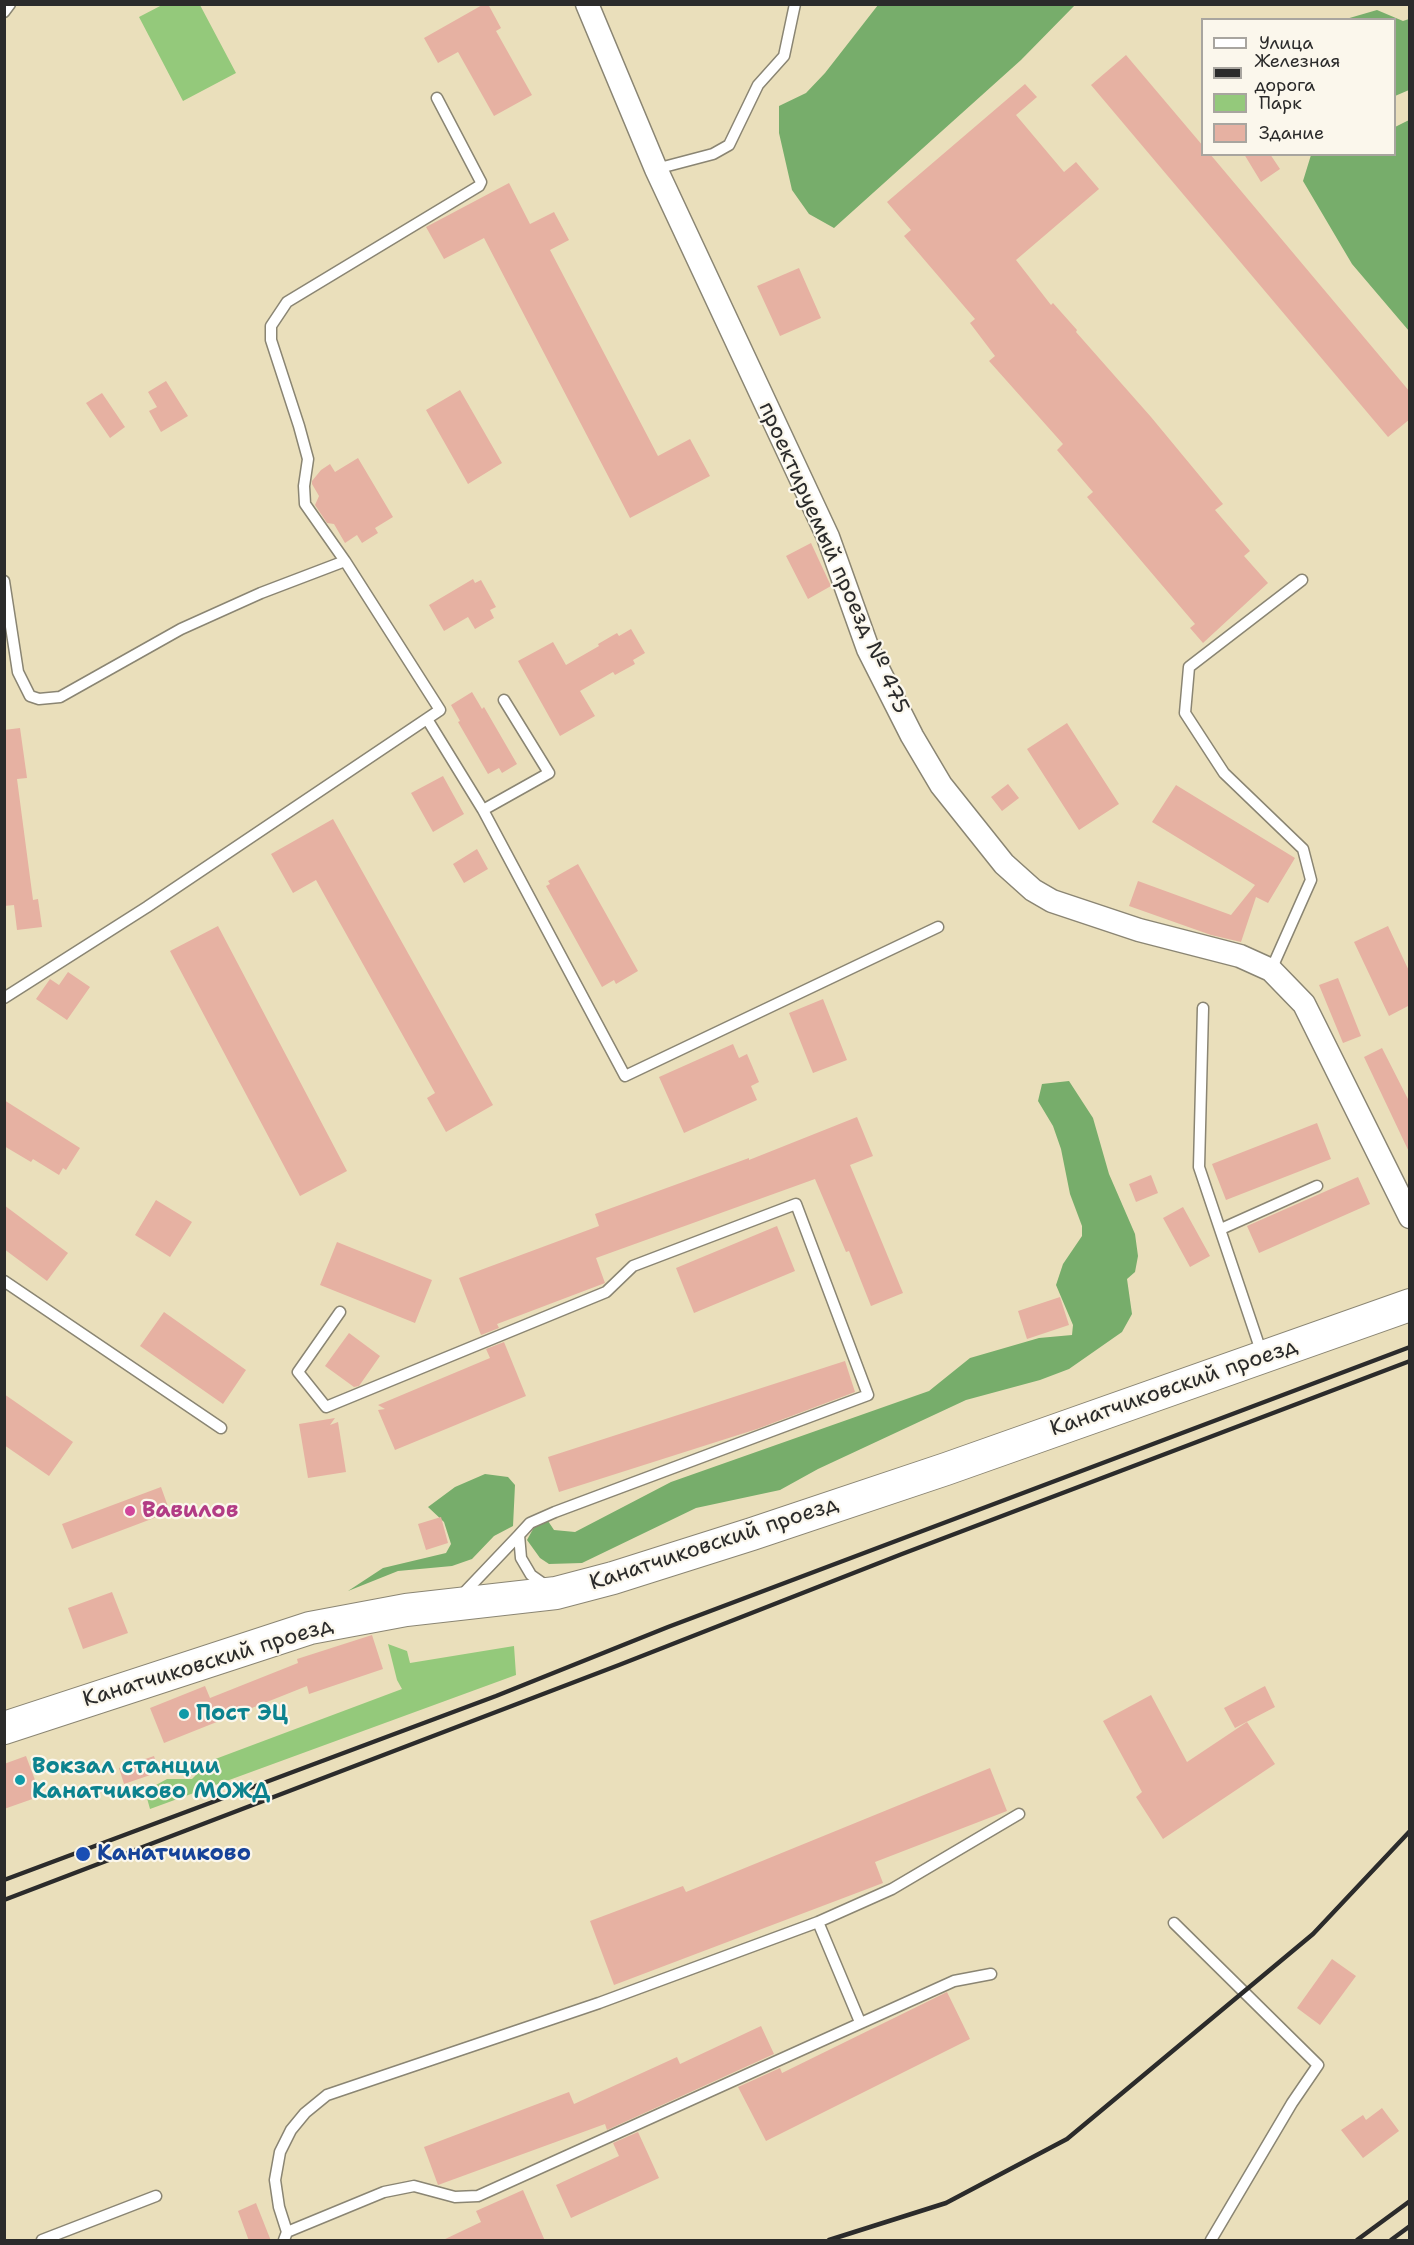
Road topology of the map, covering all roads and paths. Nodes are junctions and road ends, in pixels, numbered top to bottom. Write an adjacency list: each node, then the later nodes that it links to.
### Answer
1 (10, 4): 4 (lane)
2 (587, 4): 6 (street, проектируемый проезд № 475)
3 (795, 4): 6 (lane)
4 (4, 12)
5 (437, 98): 7 (lane)
6 (656, 169): 14 (street, проектируемый проезд № 475)
7 (345, 561): 9 (lane); 11 (lane)
8 (1302, 580): 14 (lane)
9 (4, 581)
10 (504, 700): 12 (lane)
11 (427, 719): 12 (lane); 15 (lane)
12 (483, 810): 13 (lane)
13 (938, 927)
14 (1271, 970): 18 (street, проектируемый проезд № 475)
15 (4, 998)
16 (1203, 1008): 19 (lane)
17 (1317, 1185): 19 (lane)
18 (1410, 1217)
19 (1221, 1229): 23 (lane)
20 (4, 1281): 24 (lane)
21 (1410, 1305): 23 (street, Канатчиковский проезд)
22 (340, 1312): 25 (lane)
23 (1263, 1357): 26 (street, Канатчиковский проезд)
24 (221, 1428)
25 (519, 1535): 26 (lane); 27 (lane)
26 (556, 1593): 27 (street, Канатчиковский проезд)
27 (452, 1605): 28 (street, Канатчиковский проезд)
28 (4, 1728)
29 (1019, 1814): 30 (lane)
30 (818, 1922): 33 (lane); 35 (lane)
31 (1174, 1923): 37 (lane)
32 (991, 1974): 33 (lane)
33 (860, 2022): 35 (lane)
34 (156, 2196): 36 (lane)
35 (286, 2236)
36 (42, 2241)
37 (1211, 2241)

